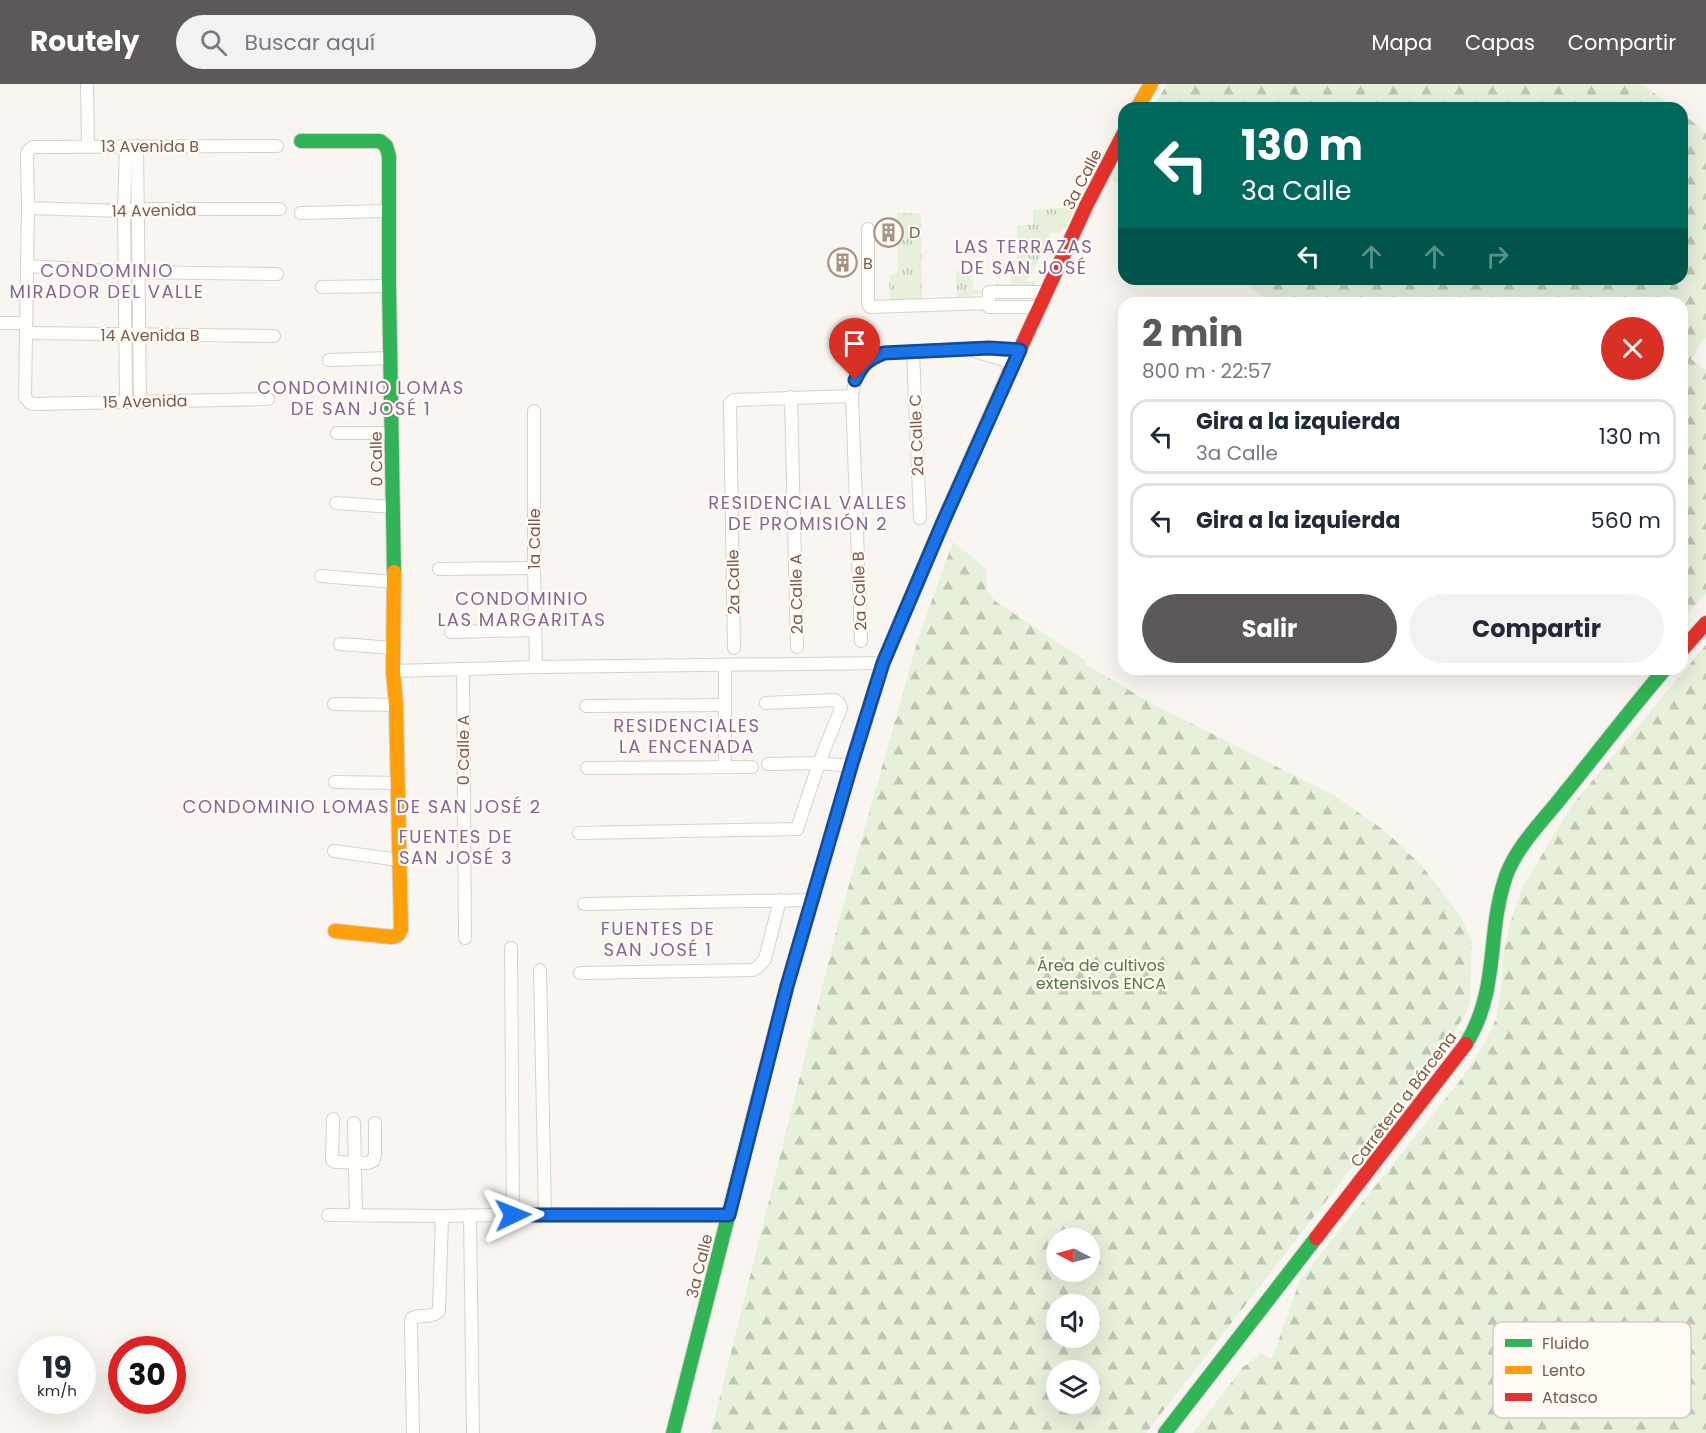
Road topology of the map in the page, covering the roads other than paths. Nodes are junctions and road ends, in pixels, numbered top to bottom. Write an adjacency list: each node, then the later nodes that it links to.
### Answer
1 (87, 84): 6 (street)
2 (1151, 84): 3 (main road)
3 (1140, 102)
4 (301, 141): 13 (main road, 0 Calle)
5 (1118, 144): 21 (main road, 3a Calle)
6 (88, 146): 7 (street, 13 Avenida B); 9 (street, 13 Avenida B)
7 (131, 146): 8 (street, 13 Avenida B); 10 (street); 12 (street)
8 (277, 146)
9 (28, 207): 12 (street, 14 Avenida); 16 (street)
10 (138, 209): 11 (street, 14 Avenida); 12 (street, 14 Avenida); 17 (street)
11 (280, 209)
12 (124, 211): 17 (street)
13 (388, 211): 14 (street); 19 (main road, 0 Calle)
14 (302, 213)
15 (868, 229): 22 (street)
16 (27, 266): 17 (street); 25 (street)
17 (132, 272): 18 (street); 26 (street)
18 (278, 274)
19 (389, 286): 20 (street); 30 (main road, 0 Calle)
20 (322, 287)
21 (1047, 292): 22 (street); 23 (main road, 3a Calle)
22 (989, 301): 23 (street)
23 (1040, 307): 29 (main road, 3a Calle)
24 (0, 323): 25 (street, 14 Avenida B)
25 (26, 328): 26 (street, 14 Avenida B); 36 (street, 15 Avenida)
26 (132, 335): 27 (street, 14 Avenida B); 35 (street); 36 (street)
27 (274, 336)
28 (913, 352): 29 (street); 32 (street); 42 (street, 2a Calle C)
29 (1017, 356): 56 (main road, 3a Calle)
30 (391, 358): 31 (street); 39 (main road, 0 Calle)
31 (329, 360)
32 (852, 396): 33 (street); 50 (street, 2a Calle B)
33 (790, 398): 53 (street, 2a Calle A); 55 (street, 2a Calle)
34 (268, 399): 35 (street, 15 Avenida)
35 (140, 401): 36 (street, 15 Avenida)
36 (126, 402)
37 (534, 411): 43 (street, 1a Calle)
38 (337, 433): 39 (street)
39 (392, 433): 41 (main road, 0 Calle)
40 (336, 503): 41 (street)
41 (393, 507): 46 (main road, 0 Calle)
42 (920, 518)
43 (534, 568): 44 (street); 48 (street, 1a Calle)
44 (439, 569)
45 (321, 576): 46 (street)
46 (394, 582): 54 (main road, 0 Calle)
47 (1706, 623): 51 (main road)
48 (535, 630): 49 (street); 58 (street, 1a Calle)
49 (451, 632)
50 (861, 641)
51 (1688, 643)
52 (340, 644): 54 (street)
53 (797, 647)
54 (394, 648): 60 (main road, 0 Calle)
55 (734, 648)
56 (883, 663): 57 (street); 69 (main road, 3a Calle)
57 (725, 665): 58 (street); 65 (street)
58 (536, 667): 59 (street)
59 (463, 670): 60 (street); 82 (street, 0 Calle A)
60 (393, 671): 64 (main road, 0 Calle)
61 (1660, 675): 100 (main road, Carretera a Bárcena)
62 (766, 703): 67 (street)
63 (334, 704): 64 (street)
64 (396, 705): 74 (main road, 0 Calle)
65 (725, 705): 66 (street); 70 (street)
66 (586, 706)
67 (819, 763): 68 (street); 69 (street); 75 (street)
68 (768, 764)
69 (851, 766): 79 (main road, 3a Calle)
70 (725, 767): 71 (street); 72 (street)
71 (752, 767)
72 (587, 768)
73 (335, 782): 74 (street)
74 (397, 783): 77 (main road, 0 Calle)
75 (579, 833)
76 (334, 851): 77 (street)
77 (399, 860): 81 (main road, 0 Calle)
78 (780, 900): 79 (street); 80 (street); 85 (street)
79 (812, 900): 95 (main road, 3a Calle)
80 (584, 904)
81 (335, 932)
82 (465, 938)
83 (511, 948): 94 (street)
84 (540, 970): 90 (street)
85 (580, 973)
86 (333, 1119): 89 (street)
87 (354, 1122): 89 (street)
88 (375, 1124): 89 (street)
89 (355, 1162): 92 (street)
90 (545, 1214): 94 (street); 95 (street)
91 (328, 1215): 92 (street)
92 (356, 1215): 96 (street)
93 (470, 1215): 94 (street); 96 (street); 98 (street)
94 (513, 1215)
95 (729, 1215): 99 (main road, 3a Calle)
96 (442, 1216): 97 (street)
97 (413, 1433)
98 (473, 1433)
99 (673, 1433)
100 (1165, 1433)

